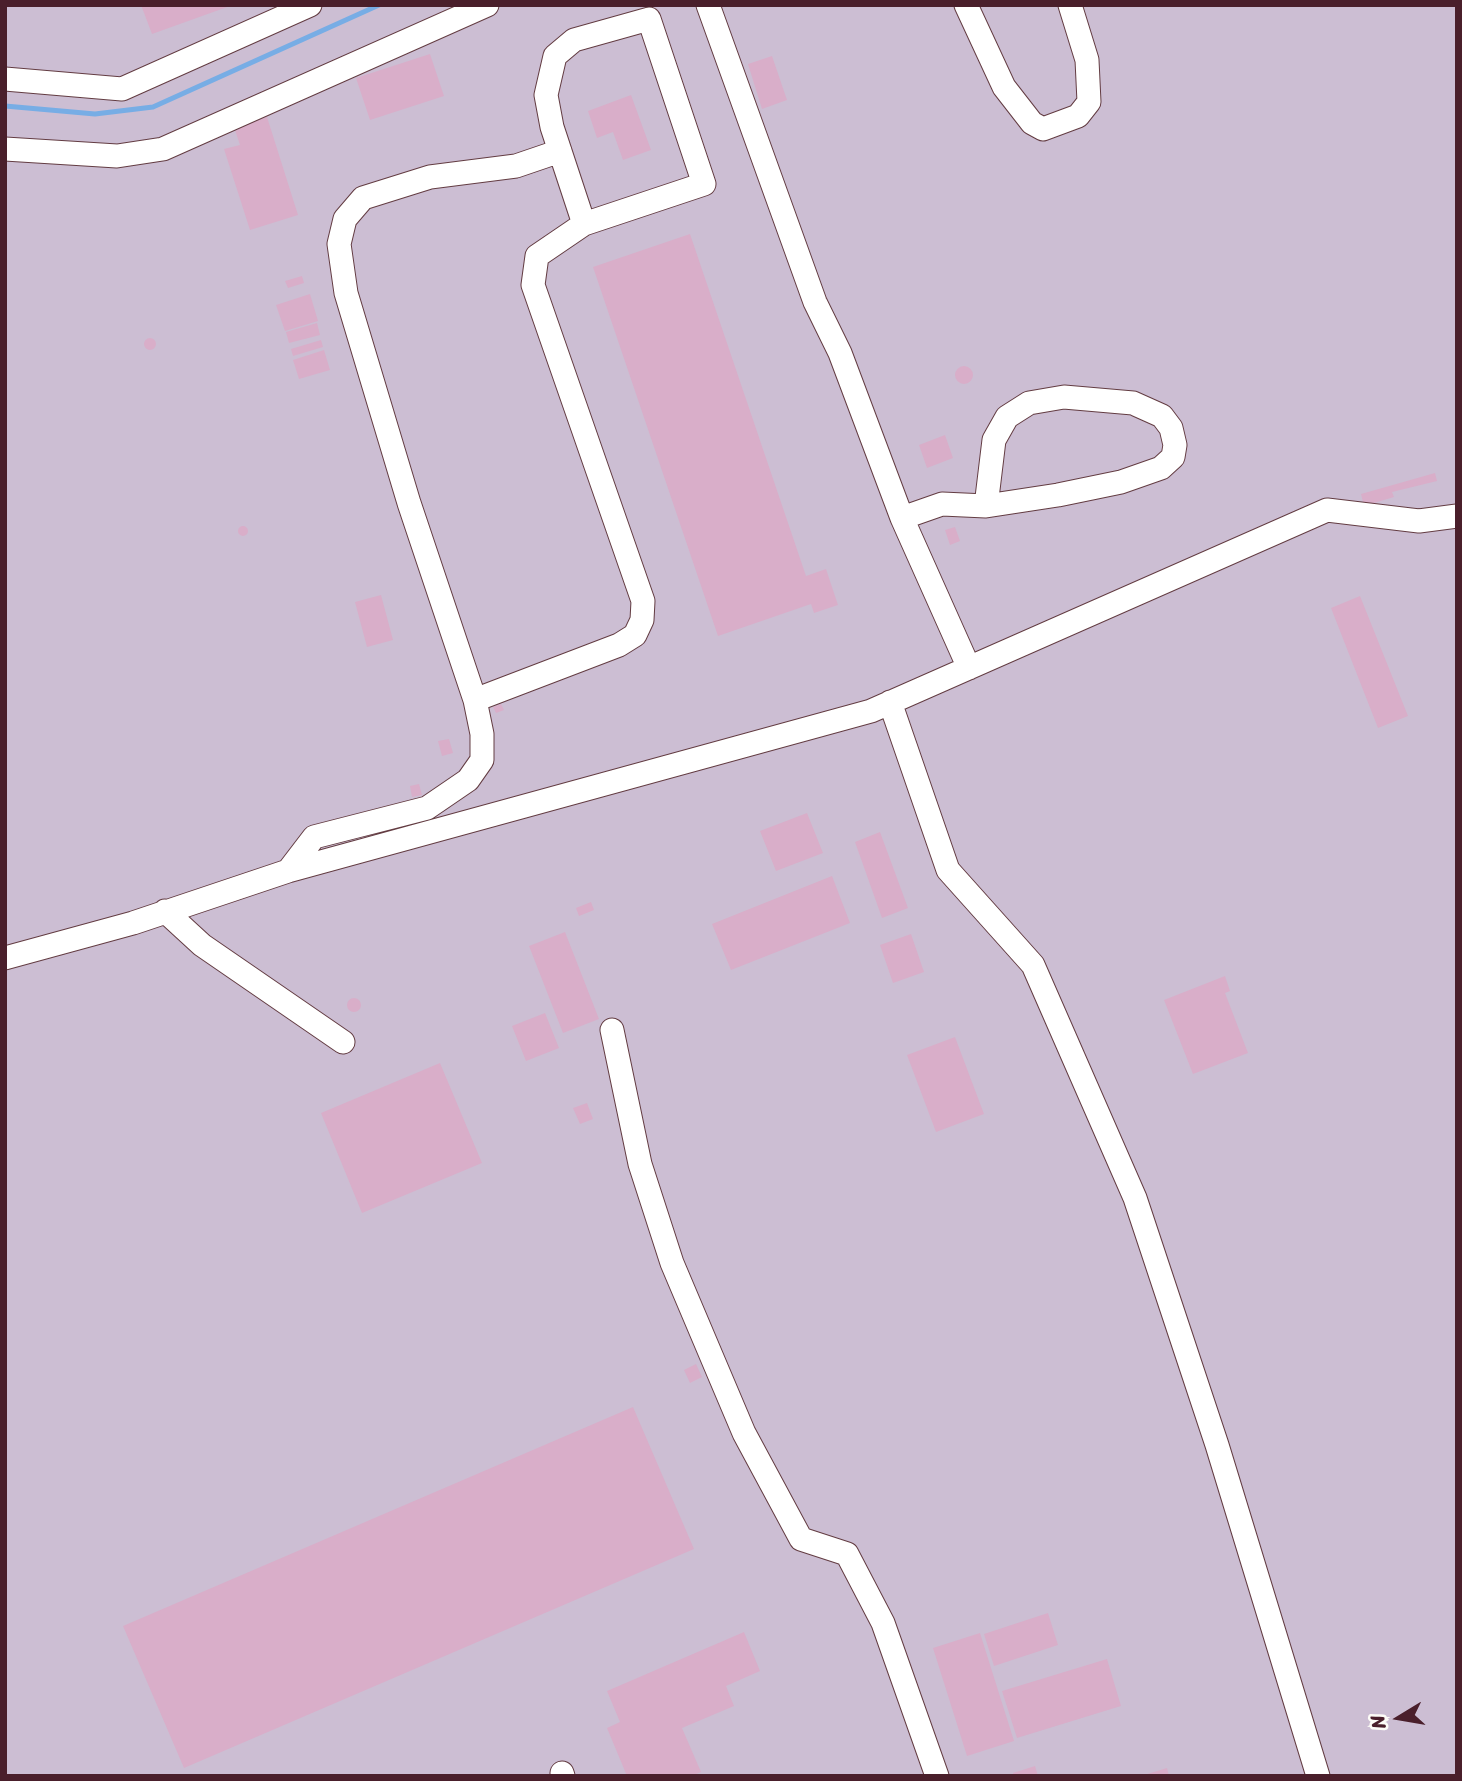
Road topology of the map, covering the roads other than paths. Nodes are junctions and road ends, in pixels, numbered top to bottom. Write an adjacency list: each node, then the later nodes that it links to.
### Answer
1 (310, 5): 6 (street)
2 (487, 5): 7 (street)
3 (708, 5): 12 (street)
4 (966, 5): 5 (street)
5 (1070, 5)
6 (5, 79)
7 (5, 149)
8 (560, 151): 9 (street); 9 (street); 14 (street)
9 (584, 224): 14 (street)
10 (986, 506): 10 (street); 12 (street)
11 (1457, 516): 13 (street)
12 (902, 518): 13 (street)
13 (969, 668): 15 (street)
14 (475, 699): 16 (street)
15 (890, 702): 16 (street); 22 (street)
16 (288, 871): 17 (street)
17 (165, 911): 18 (street); 20 (street)
18 (5, 958)
19 (612, 1030): 21 (street)
20 (343, 1042)
21 (937, 1776)
22 (1318, 1776)

